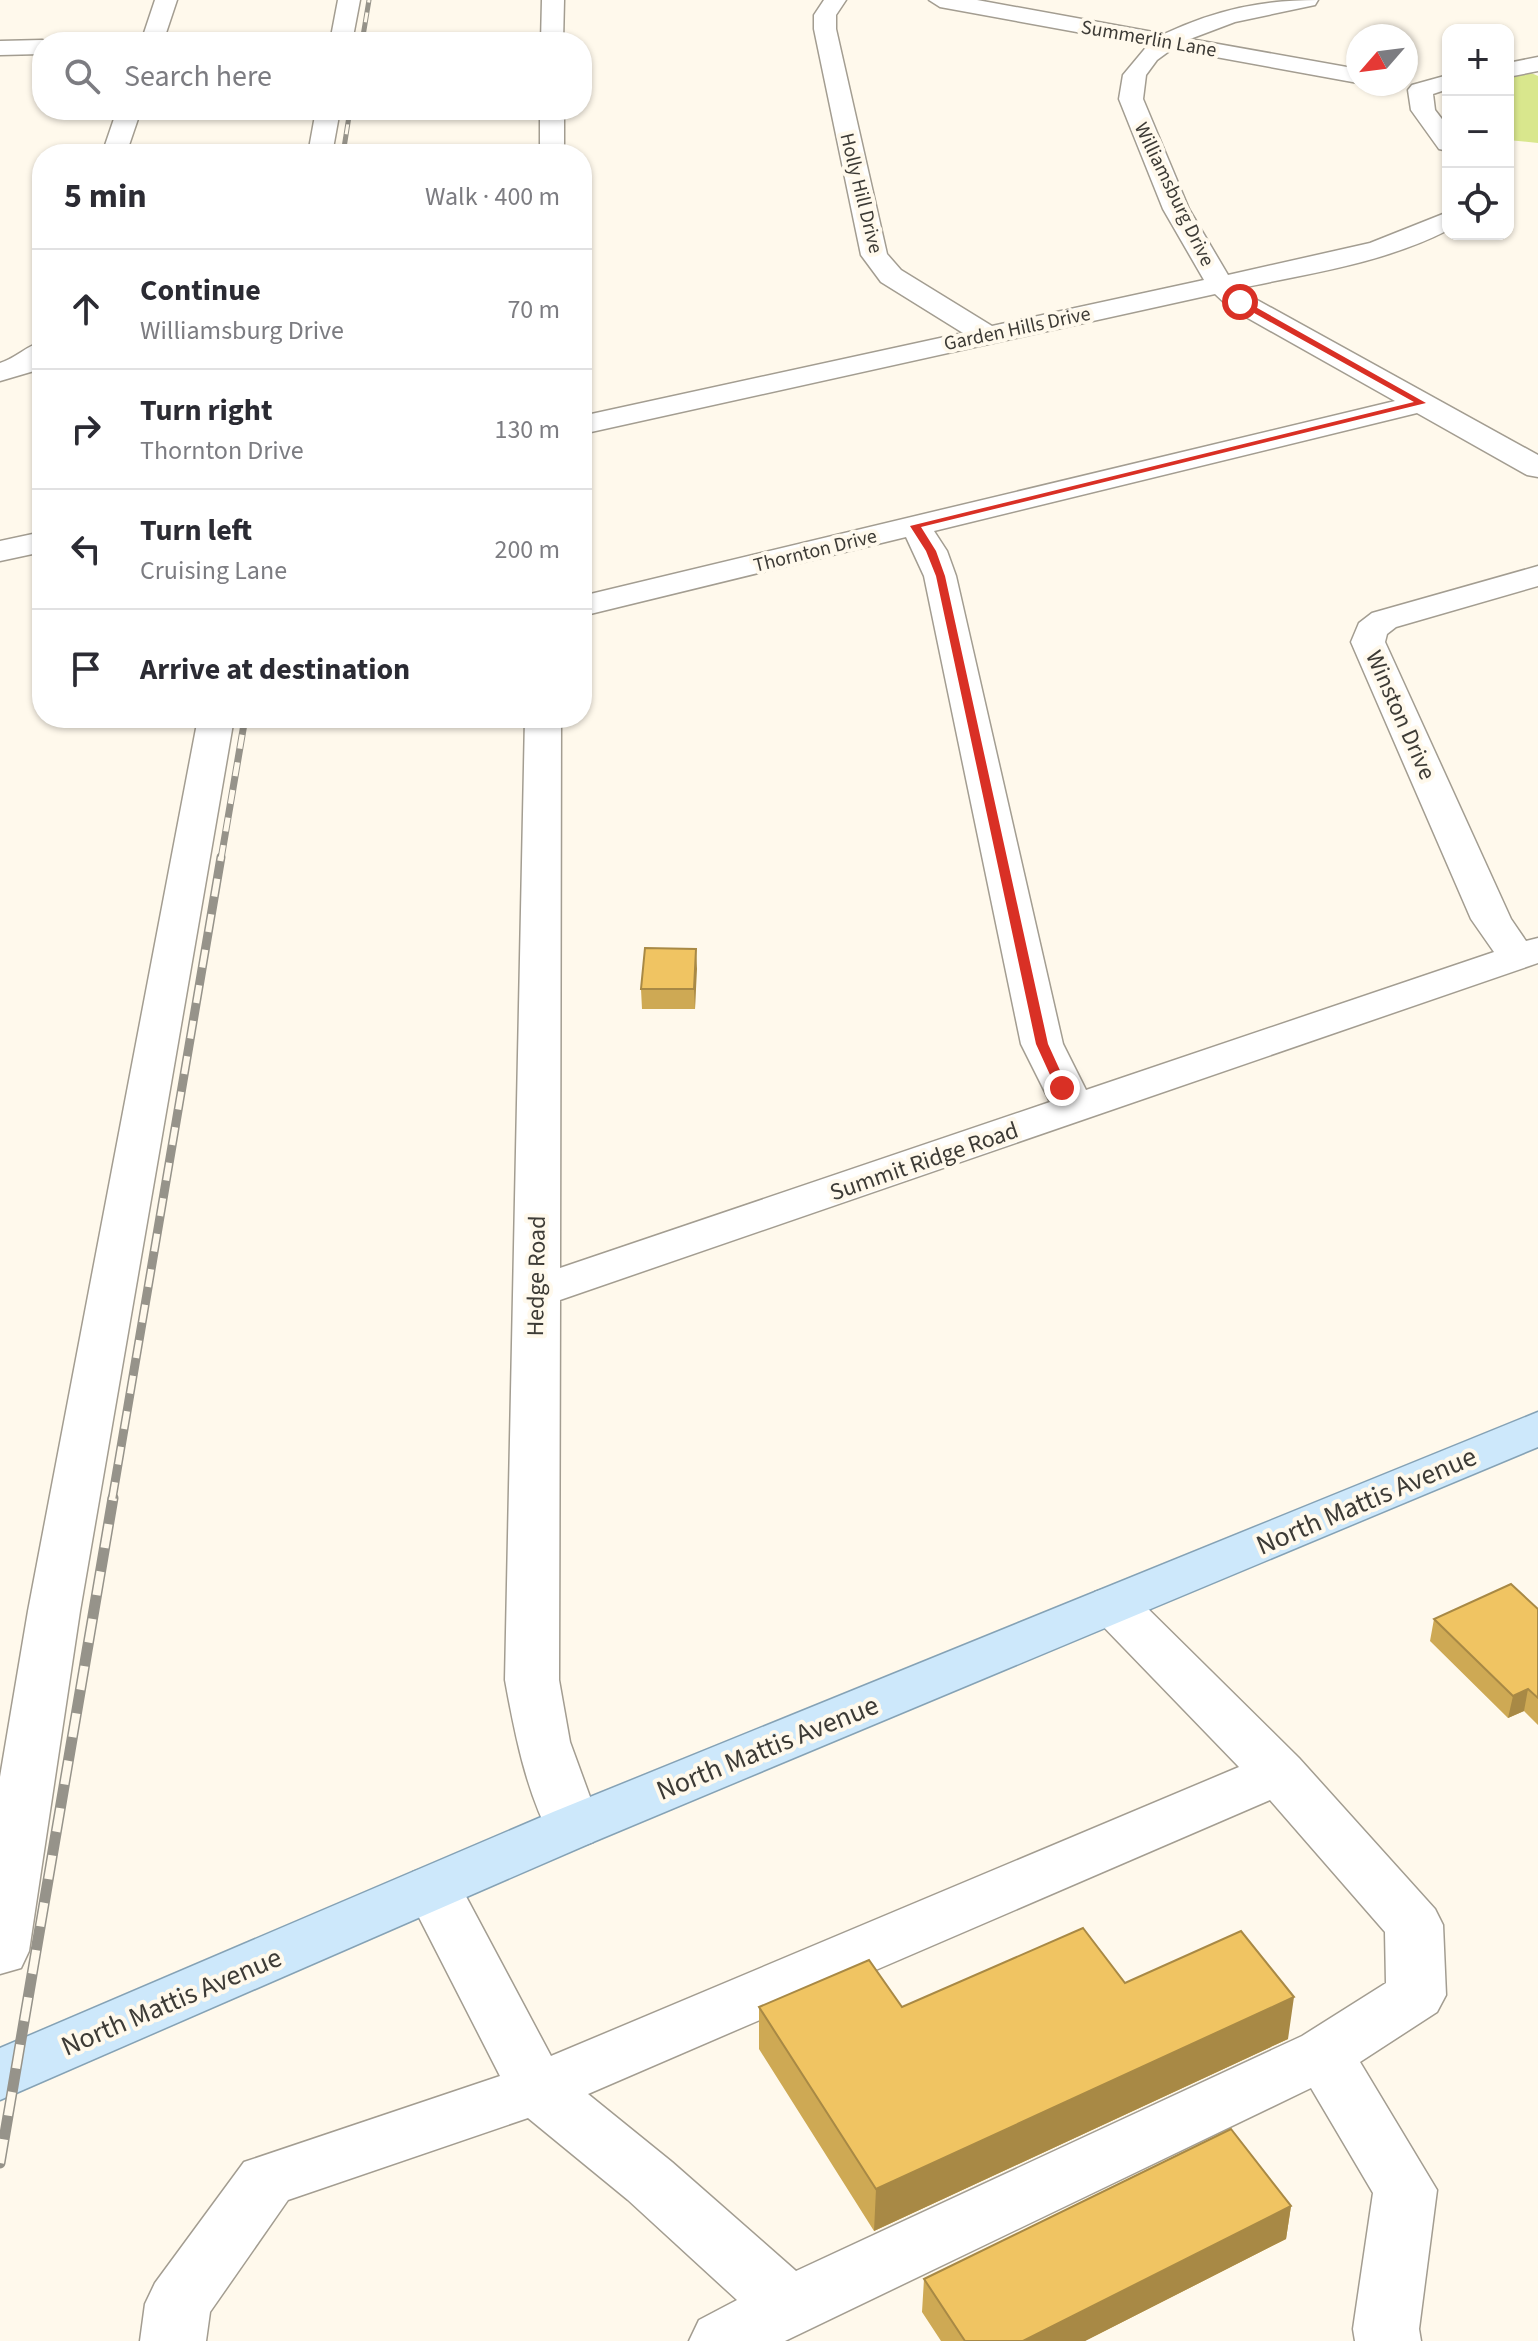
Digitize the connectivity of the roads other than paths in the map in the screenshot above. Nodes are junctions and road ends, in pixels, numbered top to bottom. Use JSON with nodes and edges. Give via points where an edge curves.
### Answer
{"nodes":[{"id":1,"x":166,"y":0,"type":"edge"},
{"id":2,"x":349,"y":0,"type":"edge"},
{"id":3,"x":553,"y":0,"type":"edge"},
{"id":4,"x":835,"y":0,"type":"edge"},
{"id":5,"x":940,"y":0,"type":"edge"},
{"id":6,"x":1307,"y":0,"type":"edge"},
{"id":7,"x":155,"y":32,"type":"edge"},
{"id":8,"x":343,"y":32,"type":"edge"},
{"id":9,"x":552,"y":32,"type":"edge"},
{"id":10,"x":1168,"y":41,"type":"junction"},
{"id":11,"x":32,"y":47,"type":"edge"},
{"id":12,"x":0,"y":48,"type":"edge"},
{"id":13,"x":1538,"y":64,"type":"edge"},
{"id":14,"x":1514,"y":69,"type":"edge"},
{"id":15,"x":1346,"y":74,"type":"edge"},
{"id":16,"x":1442,"y":83,"type":"edge"},
{"id":17,"x":1418,"y":86,"type":"edge"},
{"id":18,"x":1414,"y":96,"type":"edge"},
{"id":19,"x":126,"y":120,"type":"edge"},
{"id":20,"x":326,"y":120,"type":"edge"},
{"id":21,"x":552,"y":120,"type":"edge"},
{"id":22,"x":1442,"y":136,"type":"edge"},
{"id":23,"x":117,"y":144,"type":"edge"},
{"id":24,"x":322,"y":144,"type":"edge"},
{"id":25,"x":552,"y":144,"type":"edge"},
{"id":26,"x":1442,"y":223,"type":"edge"},
{"id":27,"x":1219,"y":284,"type":"junction"},
{"id":28,"x":986,"y":335,"type":"junction"},
{"id":29,"x":32,"y":359,"type":"edge"},
{"id":30,"x":0,"y":372,"type":"edge"},
{"id":31,"x":1422,"y":403,"type":"junction"},
{"id":32,"x":592,"y":423,"type":"edge"},
{"id":33,"x":1538,"y":468,"type":"edge"},
{"id":34,"x":915,"y":526,"type":"junction"},
{"id":35,"x":32,"y":544,"type":"edge"},
{"id":36,"x":0,"y":551,"type":"edge"},
{"id":37,"x":1538,"y":576,"type":"edge"},
{"id":38,"x":592,"y":604,"type":"edge"},
{"id":39,"x":214,"y":728,"type":"edge"},
{"id":40,"x":543,"y":728,"type":"edge"},
{"id":41,"x":1527,"y":954,"type":"edge"},
{"id":42,"x":1075,"y":1109,"type":"junction"},
{"id":43,"x":536,"y":1292,"type":"junction"},
{"id":44,"x":1538,"y":1428,"type":"edge"},
{"id":45,"x":1113,"y":1605,"type":"junction"},
{"id":46,"x":1279,"y":1773,"type":"junction"},
{"id":47,"x":573,"y":1827,"type":"junction"},
{"id":48,"x":433,"y":1888,"type":"junction"},
{"id":49,"x":0,"y":1951,"type":"edge"},
{"id":50,"x":1323,"y":2054,"type":"junction"},
{"id":51,"x":0,"y":2075,"type":"edge"},
{"id":52,"x":537,"y":2089,"type":"junction"},
{"id":53,"x":789,"y":2306,"type":"junction"},
{"id":54,"x":173,"y":2341,"type":"edge"},
{"id":55,"x":722,"y":2341,"type":"edge"},
{"id":56,"x":1388,"y":2341,"type":"edge"}],
"edges":[{"from":1,"to":7,"type":"street"},
{"from":2,"to":8,"type":"street"},
{"from":3,"to":9,"type":"street"},
{"from":4,"to":28,"type":"street","name":"Holly Hill Drive","via":[[825,15],[825,29],[874,255],[891,276]]},
{"from":5,"to":10,"type":"street","name":"Summerlin Lane"},
{"from":6,"to":10,"type":"street","name":"Williamsburg Drive","via":[[1237,14]]},
{"from":10,"to":15,"type":"street","name":"Summerlin Lane"},
{"from":10,"to":27,"type":"street","name":"Williamsburg Drive","via":[[1138,66],[1131,99],[1195,244]]},
{"from":11,"to":12,"type":"street"},
{"from":13,"to":14,"type":"street"},
{"from":16,"to":17,"type":"street"},
{"from":18,"to":22,"type":"street"},
{"from":19,"to":23,"type":"street"},
{"from":20,"to":24,"type":"street"},
{"from":21,"to":25,"type":"street"},
{"from":26,"to":27,"type":"street","name":"Garden Hills Drive","via":[[1377,250]]},
{"from":27,"to":28,"type":"street","name":"Garden Hills Drive"},
{"from":27,"to":31,"type":"street","name":"Williamsburg Drive","via":[[1240,302]]},
{"from":28,"to":32,"type":"street","name":"Garden Hills Drive"},
{"from":29,"to":30,"type":"street"},
{"from":31,"to":33,"type":"street","name":"Williamsburg Drive"},
{"from":31,"to":34,"type":"street","name":"Thornton Drive"},
{"from":34,"to":38,"type":"street","name":"Thornton Drive"},
{"from":34,"to":42,"type":"street","via":[[940,576],[1042,1044]]},
{"from":35,"to":36,"type":"street"},
{"from":37,"to":41,"type":"street","name":"Winston Drive","via":[[1384,620],[1371,630],[1368,642],[1491,919]]},
{"from":39,"to":49,"type":"street","via":[[54,1611]]},
{"from":40,"to":43,"type":"street","name":"Hedge Road"},
{"from":41,"to":42,"type":"street","name":"Summit Ridge Road"},
{"from":42,"to":43,"type":"street","name":"Summit Ridge Road"},
{"from":43,"to":47,"type":"street","name":"Hedge Road","via":[[532,1680],[543,1742]]},
{"from":44,"to":45,"type":"main road","name":"North Mattis Avenue"},
{"from":45,"to":46,"type":"street"},
{"from":45,"to":47,"type":"main road","name":"North Mattis Avenue"},
{"from":46,"to":50,"type":"street","via":[[1414,1925],[1416,1995]]},
{"from":46,"to":52,"type":"street"},
{"from":47,"to":48,"type":"main road","name":"North Mattis Avenue"},
{"from":48,"to":51,"type":"main road","name":"North Mattis Avenue"},
{"from":48,"to":52,"type":"street"},
{"from":50,"to":53,"type":"street"},
{"from":50,"to":56,"type":"street","via":[[1405,2190]]},
{"from":52,"to":53,"type":"street","via":[[650,2181]]},
{"from":52,"to":54,"type":"street","via":[[266,2181],[178,2304]]},
{"from":53,"to":55,"type":"street"}]}
